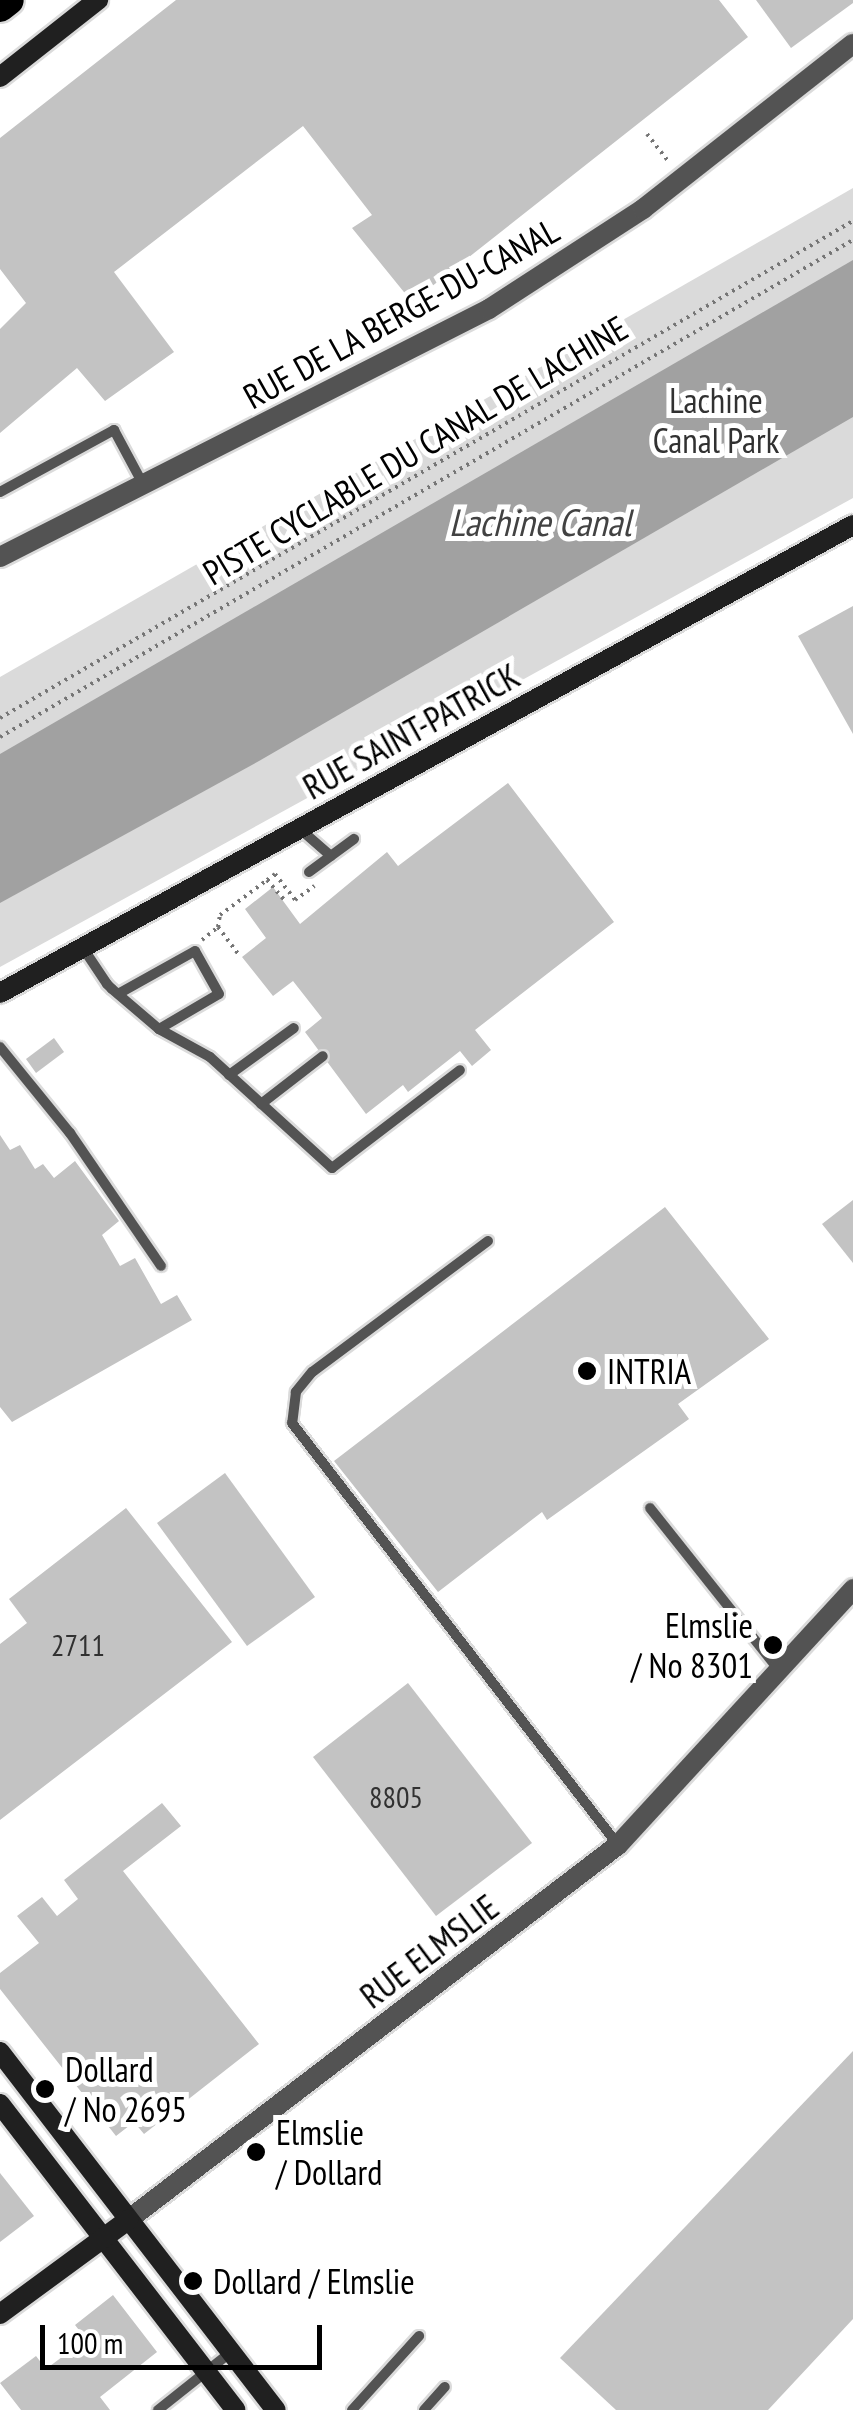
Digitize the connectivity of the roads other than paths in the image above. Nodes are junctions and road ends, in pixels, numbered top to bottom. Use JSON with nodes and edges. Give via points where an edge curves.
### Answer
{"nodes":[{"id":1,"x":9,"y":0,"type":"edge"},
{"id":2,"x":98,"y":0,"type":"edge"},
{"id":3,"x":0,"y":8,"type":"edge"},
{"id":4,"x":853,"y":44,"type":"edge"},
{"id":5,"x":0,"y":78,"type":"edge"},
{"id":6,"x":143,"y":485,"type":"junction"},
{"id":7,"x":0,"y":492,"type":"edge"},
{"id":8,"x":853,"y":525,"type":"edge"},
{"id":9,"x":0,"y":557,"type":"edge"},
{"id":10,"x":300,"y":830,"type":"junction"},
{"id":11,"x":354,"y":839,"type":"dead end"},
{"id":12,"x":330,"y":856,"type":"junction"},
{"id":13,"x":309,"y":872,"type":"dead end"},
{"id":14,"x":83,"y":948,"type":"junction"},
{"id":15,"x":0,"y":993,"type":"edge"},
{"id":16,"x":118,"y":994,"type":"junction"},
{"id":17,"x":294,"y":1028,"type":"dead end"},
{"id":18,"x":159,"y":1029,"type":"junction"},
{"id":19,"x":0,"y":1048,"type":"edge"},
{"id":20,"x":323,"y":1056,"type":"dead end"},
{"id":21,"x":460,"y":1070,"type":"dead end"},
{"id":22,"x":229,"y":1075,"type":"junction"},
{"id":23,"x":261,"y":1104,"type":"junction"},
{"id":24,"x":488,"y":1241,"type":"dead end"},
{"id":25,"x":161,"y":1266,"type":"dead end"},
{"id":26,"x":650,"y":1508,"type":"dead end"},
{"id":27,"x":853,"y":1589,"type":"edge"},
{"id":28,"x":780,"y":1671,"type":"junction"},
{"id":29,"x":618,"y":1846,"type":"junction"},
{"id":30,"x":0,"y":2052,"type":"edge"},
{"id":31,"x":0,"y":2104,"type":"edge"},
{"id":32,"x":128,"y":2220,"type":"junction"},
{"id":33,"x":103,"y":2237,"type":"junction"},
{"id":34,"x":0,"y":2314,"type":"edge"},
{"id":35,"x":419,"y":2336,"type":"dead end"},
{"id":36,"x":231,"y":2352,"type":"junction"},
{"id":37,"x":206,"y":2372,"type":"junction"},
{"id":38,"x":445,"y":2387,"type":"dead end"},
{"id":39,"x":158,"y":2410,"type":"edge"},
{"id":40,"x":236,"y":2410,"type":"edge"},
{"id":41,"x":276,"y":2410,"type":"edge"},
{"id":42,"x":352,"y":2410,"type":"edge"},
{"id":43,"x":424,"y":2410,"type":"edge"}],
"edges":[{"from":1,"to":3,"type":"highway"},
{"from":2,"to":5,"type":"main road"},
{"from":4,"to":6,"type":"street","name":"RUE DE LA BERGE-DU-CANAL","via":[[643,209],[514,294],[336,392]]},
{"from":6,"to":7,"type":"lane","via":[[114,430]]},
{"from":6,"to":9,"type":"street","name":"RUE DE LA BERGE-DU-CANAL"},
{"from":8,"to":10,"type":"main road","name":"RUE SAINT-PATRICK"},
{"from":10,"to":12,"type":"lane"},
{"from":10,"to":14,"type":"main road","name":"RUE SAINT-PATRICK"},
{"from":11,"to":12,"type":"lane"},
{"from":12,"to":13,"type":"lane"},
{"from":14,"to":15,"type":"main road","name":"RUE SAINT-PATRICK"},
{"from":14,"to":16,"type":"lane"},
{"from":16,"to":18,"type":"lane"},
{"from":16,"to":18,"type":"lane","via":[[195,951],[218,994]]},
{"from":17,"to":22,"type":"lane"},
{"from":18,"to":22,"type":"lane"},
{"from":19,"to":25,"type":"lane","via":[[70,1133]]},
{"from":20,"to":23,"type":"lane"},
{"from":21,"to":23,"type":"lane","via":[[332,1168]]},
{"from":22,"to":23,"type":"lane"},
{"from":24,"to":29,"type":"lane","via":[[302,1382],[292,1423],[296,1437]]},
{"from":26,"to":28,"type":"lane"},
{"from":27,"to":28,"type":"street","name":"RUE ELMSLIE"},
{"from":28,"to":29,"type":"street","name":"RUE ELMSLIE"},
{"from":29,"to":32,"type":"street","name":"RUE ELMSLIE"},
{"from":30,"to":32,"type":"main road"},
{"from":31,"to":33,"type":"main road"},
{"from":32,"to":33,"type":"main road","name":"RUE ELMSLIE"},
{"from":32,"to":36,"type":"main road"},
{"from":33,"to":34,"type":"main road","name":"RUE ELMSLIE"},
{"from":33,"to":37,"type":"main road"},
{"from":35,"to":42,"type":"lane"},
{"from":36,"to":37,"type":"lane"},
{"from":36,"to":41,"type":"main road"},
{"from":37,"to":39,"type":"lane"},
{"from":37,"to":40,"type":"main road"},
{"from":38,"to":43,"type":"lane"}]}
